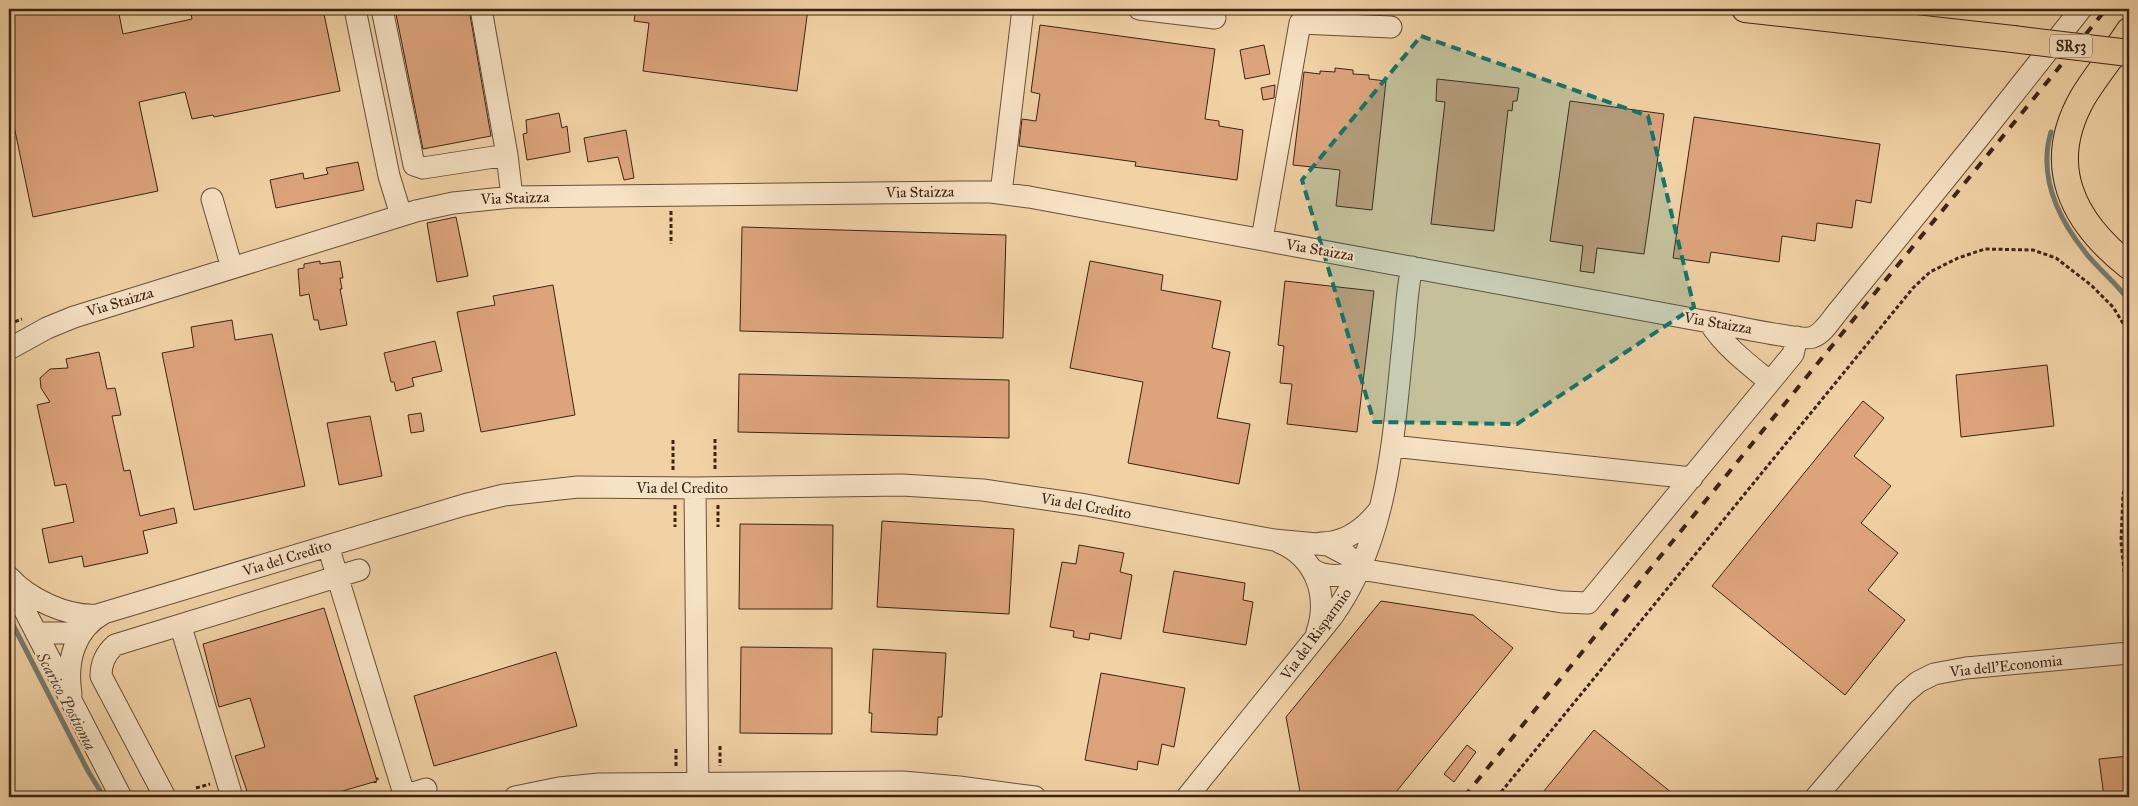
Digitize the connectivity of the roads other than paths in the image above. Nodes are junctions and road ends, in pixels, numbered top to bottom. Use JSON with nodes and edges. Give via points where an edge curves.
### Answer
{"nodes":[{"id":1,"x":354,"y":9,"type":"edge"},
{"id":2,"x":382,"y":9,"type":"edge"},
{"id":3,"x":481,"y":9,"type":"edge"},
{"id":4,"x":1023,"y":9,"type":"edge"},
{"id":5,"x":1139,"y":9,"type":"edge"},
{"id":6,"x":1745,"y":9,"type":"edge"},
{"id":7,"x":2078,"y":10,"type":"edge"},
{"id":8,"x":1216,"y":18,"type":"dead end"},
{"id":9,"x":1390,"y":27,"type":"dead end"},
{"id":10,"x":2128,"y":40,"type":"edge"},
{"id":11,"x":507,"y":155,"type":"junction"},
{"id":12,"x":1001,"y":193,"type":"junction"},
{"id":13,"x":512,"y":197,"type":"junction"},
{"id":14,"x":212,"y":199,"type":"dead end"},
{"id":15,"x":401,"y":215,"type":"junction"},
{"id":16,"x":1262,"y":239,"type":"junction"},
{"id":17,"x":1412,"y":266,"type":"junction"},
{"id":18,"x":2129,"y":266,"type":"edge"},
{"id":19,"x":232,"y":268,"type":"junction"},
{"id":20,"x":1710,"y":322,"type":"junction"},
{"id":21,"x":1797,"y":337,"type":"junction"},
{"id":22,"x":11,"y":350,"type":"edge"},
{"id":23,"x":1770,"y":382,"type":"junction"},
{"id":24,"x":1392,"y":446,"type":"junction"},
{"id":25,"x":1692,"y":478,"type":"junction"},
{"id":26,"x":695,"y":488,"type":"junction"},
{"id":27,"x":1382,"y":505,"type":"junction"},
{"id":28,"x":1274,"y":540,"type":"junction"},
{"id":29,"x":1322,"y":544,"type":"junction"},
{"id":30,"x":328,"y":546,"type":"junction"},
{"id":31,"x":1312,"y":569,"type":"junction"},
{"id":32,"x":359,"y":570,"type":"dead end"},
{"id":33,"x":1360,"y":570,"type":"junction"},
{"id":34,"x":338,"y":576,"type":"junction"},
{"id":35,"x":9,"y":578,"type":"edge"},
{"id":36,"x":68,"y":612,"type":"junction"},
{"id":37,"x":104,"y":613,"type":"junction"},
{"id":38,"x":181,"y":627,"type":"junction"},
{"id":39,"x":84,"y":629,"type":"junction"},
{"id":40,"x":36,"y":633,"type":"junction"},
{"id":41,"x":1316,"y":638,"type":"junction"},
{"id":42,"x":2129,"y":653,"type":"edge"},
{"id":43,"x":74,"y":705,"type":"junction"},
{"id":44,"x":426,"y":790,"type":"dead end"},
{"id":45,"x":698,"y":790,"type":"edge"},
{"id":46,"x":121,"y":797,"type":"edge"},
{"id":47,"x":165,"y":797,"type":"edge"},
{"id":48,"x":232,"y":797,"type":"edge"},
{"id":49,"x":403,"y":797,"type":"edge"},
{"id":50,"x":515,"y":797,"type":"edge"},
{"id":51,"x":1035,"y":797,"type":"edge"},
{"id":52,"x":1187,"y":797,"type":"edge"},
{"id":53,"x":1816,"y":797,"type":"edge"}],
"edges":[{"from":1,"to":15,"type":"street"},
{"from":2,"to":11,"type":"street","via":[[414,165],[426,168]]},
{"from":3,"to":11,"type":"street"},
{"from":4,"to":12,"type":"street"},
{"from":5,"to":8,"type":"street"},
{"from":6,"to":10,"type":"main road","number":"SR53","bridge":true,"via":[[2013,39]]},
{"from":7,"to":21,"type":"street","name":"Via Staizza","via":[[1823,330],[1812,338]]},
{"from":9,"to":16,"type":"street","via":[[1300,23]]},
{"from":10,"to":18,"type":"main road","via":[[2094,79],[2074,115],[2067,137],[2065,170],[2070,192],[2081,216],[2096,236]]},
{"from":11,"to":13,"type":"street"},
{"from":12,"to":13,"type":"street","name":"Via Staizza"},
{"from":12,"to":16,"type":"street","name":"Via Staizza"},
{"from":13,"to":15,"type":"street","name":"Via Staizza","via":[[453,203]]},
{"from":14,"to":19,"type":"street"},
{"from":15,"to":19,"type":"street","name":"Via Staizza"},
{"from":16,"to":17,"type":"street","name":"Via Staizza"},
{"from":17,"to":20,"type":"street","name":"Via Staizza"},
{"from":17,"to":24,"type":"street","name":"Via del Risparmio"},
{"from":19,"to":22,"type":"street","name":"Via Staizza","via":[[65,320]]},
{"from":20,"to":21,"type":"street","name":"Via Staizza"},
{"from":20,"to":23,"type":"street","via":[[1732,352]]},
{"from":21,"to":23,"type":"street","via":[[1793,354]]},
{"from":23,"to":25,"type":"street"},
{"from":24,"to":25,"type":"street"},
{"from":24,"to":27,"type":"street","name":"Via del Risparmio"},
{"from":25,"to":33,"type":"street","via":[[1588,603],[1562,602]]},
{"from":26,"to":28,"type":"street","name":"Via del Credito","via":[[952,487],[1040,498]]},
{"from":26,"to":30,"type":"street","name":"Via del Credito","via":[[578,487],[504,495]]},
{"from":26,"to":45,"type":"street"},
{"from":27,"to":29,"type":"street","name":"Via del Credito","via":[[1354,534]]},
{"from":27,"to":33,"type":"street","name":"Via del Risparmio"},
{"from":28,"to":29,"type":"street","name":"Via del Credito"},
{"from":28,"to":31,"type":"street","name":"Via del Credito","via":[[1292,548]]},
{"from":29,"to":33,"type":"street","name":"Via del Credito","via":[[1345,553]]},
{"from":30,"to":34,"type":"street"},
{"from":30,"to":37,"type":"street","name":"Via del Credito"},
{"from":31,"to":33,"type":"street","via":[[1324,574]]},
{"from":31,"to":41,"type":"street","name":"Via del Credito","via":[[1322,598]]},
{"from":32,"to":34,"type":"street"},
{"from":33,"to":41,"type":"street","name":"Via del Risparmio"},
{"from":34,"to":38,"type":"street"},
{"from":34,"to":49,"type":"street"},
{"from":35,"to":36,"type":"street","name":"Via del Credito","via":[[43,601]]},
{"from":35,"to":40,"type":"street"},
{"from":36,"to":37,"type":"street","name":"Via del Credito"},
{"from":36,"to":40,"type":"street"},
{"from":37,"to":39,"type":"street","name":"Via del Credito"},
{"from":38,"to":47,"type":"street","via":[[116,646],[102,664],[101,676]]},
{"from":38,"to":48,"type":"street"},
{"from":39,"to":40,"type":"street","name":"Via del Credito","via":[[72,633]]},
{"from":39,"to":43,"type":"street","name":"Via del Credito","via":[[77,638],[71,662],[70,684]]},
{"from":40,"to":43,"type":"street"},
{"from":41,"to":52,"type":"street","name":"Via del Risparmio"},
{"from":42,"to":53,"type":"street","name":"Via dell'Economia","via":[[1966,668],[1931,676],[1900,697]]},
{"from":43,"to":46,"type":"street"},
{"from":44,"to":49,"type":"street"},
{"from":45,"to":50,"type":"street","via":[[581,786]]},
{"from":45,"to":51,"type":"street","via":[[903,782]]}]}
